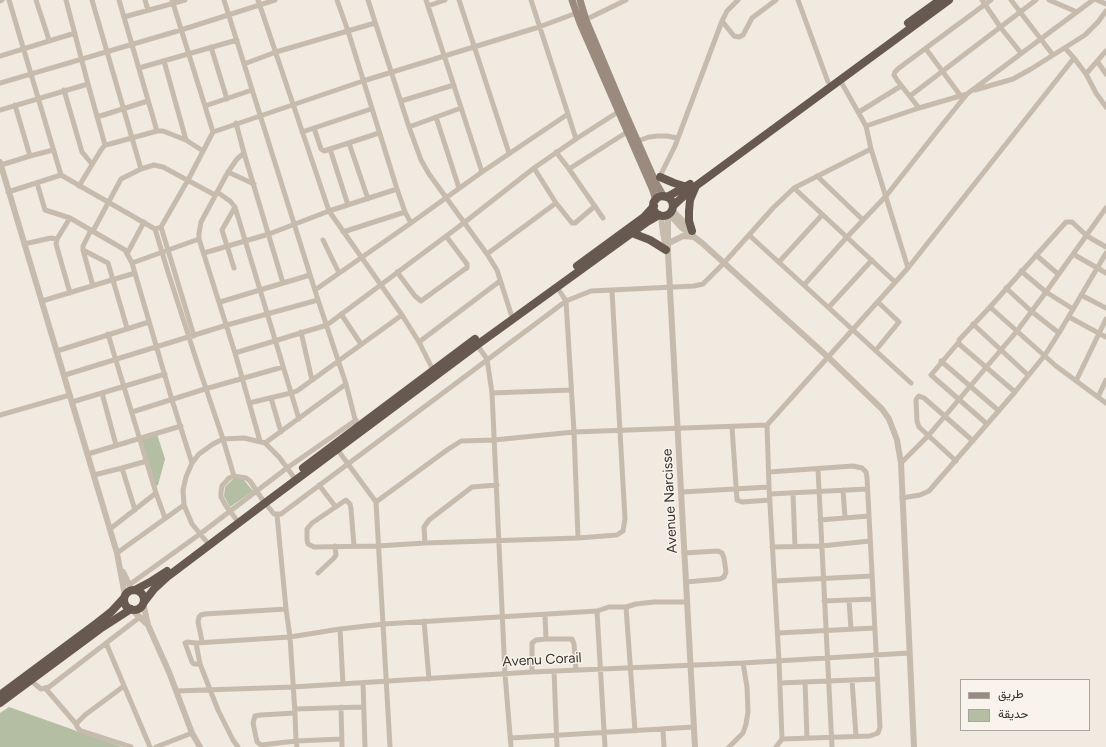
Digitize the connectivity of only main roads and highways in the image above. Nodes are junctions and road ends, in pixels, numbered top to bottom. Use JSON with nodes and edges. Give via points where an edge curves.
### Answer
{"nodes":[{"id":1,"x":572,"y":0,"type":"edge"},
{"id":2,"x":580,"y":0,"type":"edge"},
{"id":3,"x":940,"y":0,"type":"edge"},
{"id":4,"x":950,"y":0,"type":"edge"},
{"id":5,"x":580,"y":12,"type":"junction"},
{"id":6,"x":621,"y":110,"type":"junction"},
{"id":7,"x":635,"y":142,"type":"junction"},
{"id":8,"x":657,"y":179,"type":"junction"},
{"id":9,"x":696,"y":186,"type":"junction"},
{"id":10,"x":686,"y":187,"type":"junction"},
{"id":11,"x":665,"y":197,"type":"junction"},
{"id":12,"x":655,"y":203,"type":"junction"},
{"id":13,"x":667,"y":213,"type":"junction"},
{"id":14,"x":632,"y":233,"type":"junction"},
{"id":15,"x":694,"y":234,"type":"road end"},
{"id":16,"x":668,"y":248,"type":"road end"},
{"id":17,"x":264,"y":501,"type":"junction"},
{"id":18,"x":132,"y":588,"type":"junction"},
{"id":19,"x":124,"y":597,"type":"junction"},
{"id":20,"x":143,"y":603,"type":"junction"},
{"id":21,"x":132,"y":610,"type":"junction"},
{"id":22,"x":69,"y":648,"type":"junction"},
{"id":23,"x":0,"y":695,"type":"edge"},
{"id":24,"x":0,"y":703,"type":"edge"}],
"edges":[{"from":1,"to":5,"type":"main road"},
{"from":2,"to":5,"type":"main road"},
{"from":3,"to":10,"type":"highway"},
{"from":4,"to":9,"type":"highway"},
{"from":5,"to":6,"type":"main road"},
{"from":6,"to":7,"type":"main road"},
{"from":6,"to":7,"type":"main road","via":[[627,132]]},
{"from":7,"to":8,"type":"main road"},
{"from":7,"to":12,"type":"main road"},
{"from":8,"to":10,"type":"highway"},
{"from":8,"to":11,"type":"main road"},
{"from":9,"to":13,"type":"highway","via":[[684,194]]},
{"from":9,"to":15,"type":"highway","via":[[690,200],[689,211],[689,221]]},
{"from":10,"to":11,"type":"highway"},
{"from":11,"to":12,"type":"highway","via":[[659,197]]},
{"from":11,"to":13,"type":"highway","via":[[670,199]]},
{"from":12,"to":13,"type":"highway","via":[[655,211]]},
{"from":12,"to":17,"type":"highway","via":[[640,220],[356,423]]},
{"from":13,"to":14,"type":"highway","via":[[646,222]]},
{"from":14,"to":16,"type":"highway"},
{"from":14,"to":17,"type":"highway"},
{"from":17,"to":18,"type":"highway","via":[[157,578]]},
{"from":17,"to":20,"type":"highway","via":[[167,577]]},
{"from":18,"to":19,"type":"highway"},
{"from":18,"to":20,"type":"highway","via":[[141,593]]},
{"from":19,"to":21,"type":"highway","via":[[126,606]]},
{"from":19,"to":22,"type":"highway"},
{"from":20,"to":21,"type":"highway","via":[[139,608]]},
{"from":21,"to":22,"type":"highway"},
{"from":22,"to":23,"type":"highway"},
{"from":22,"to":24,"type":"highway"}]}
